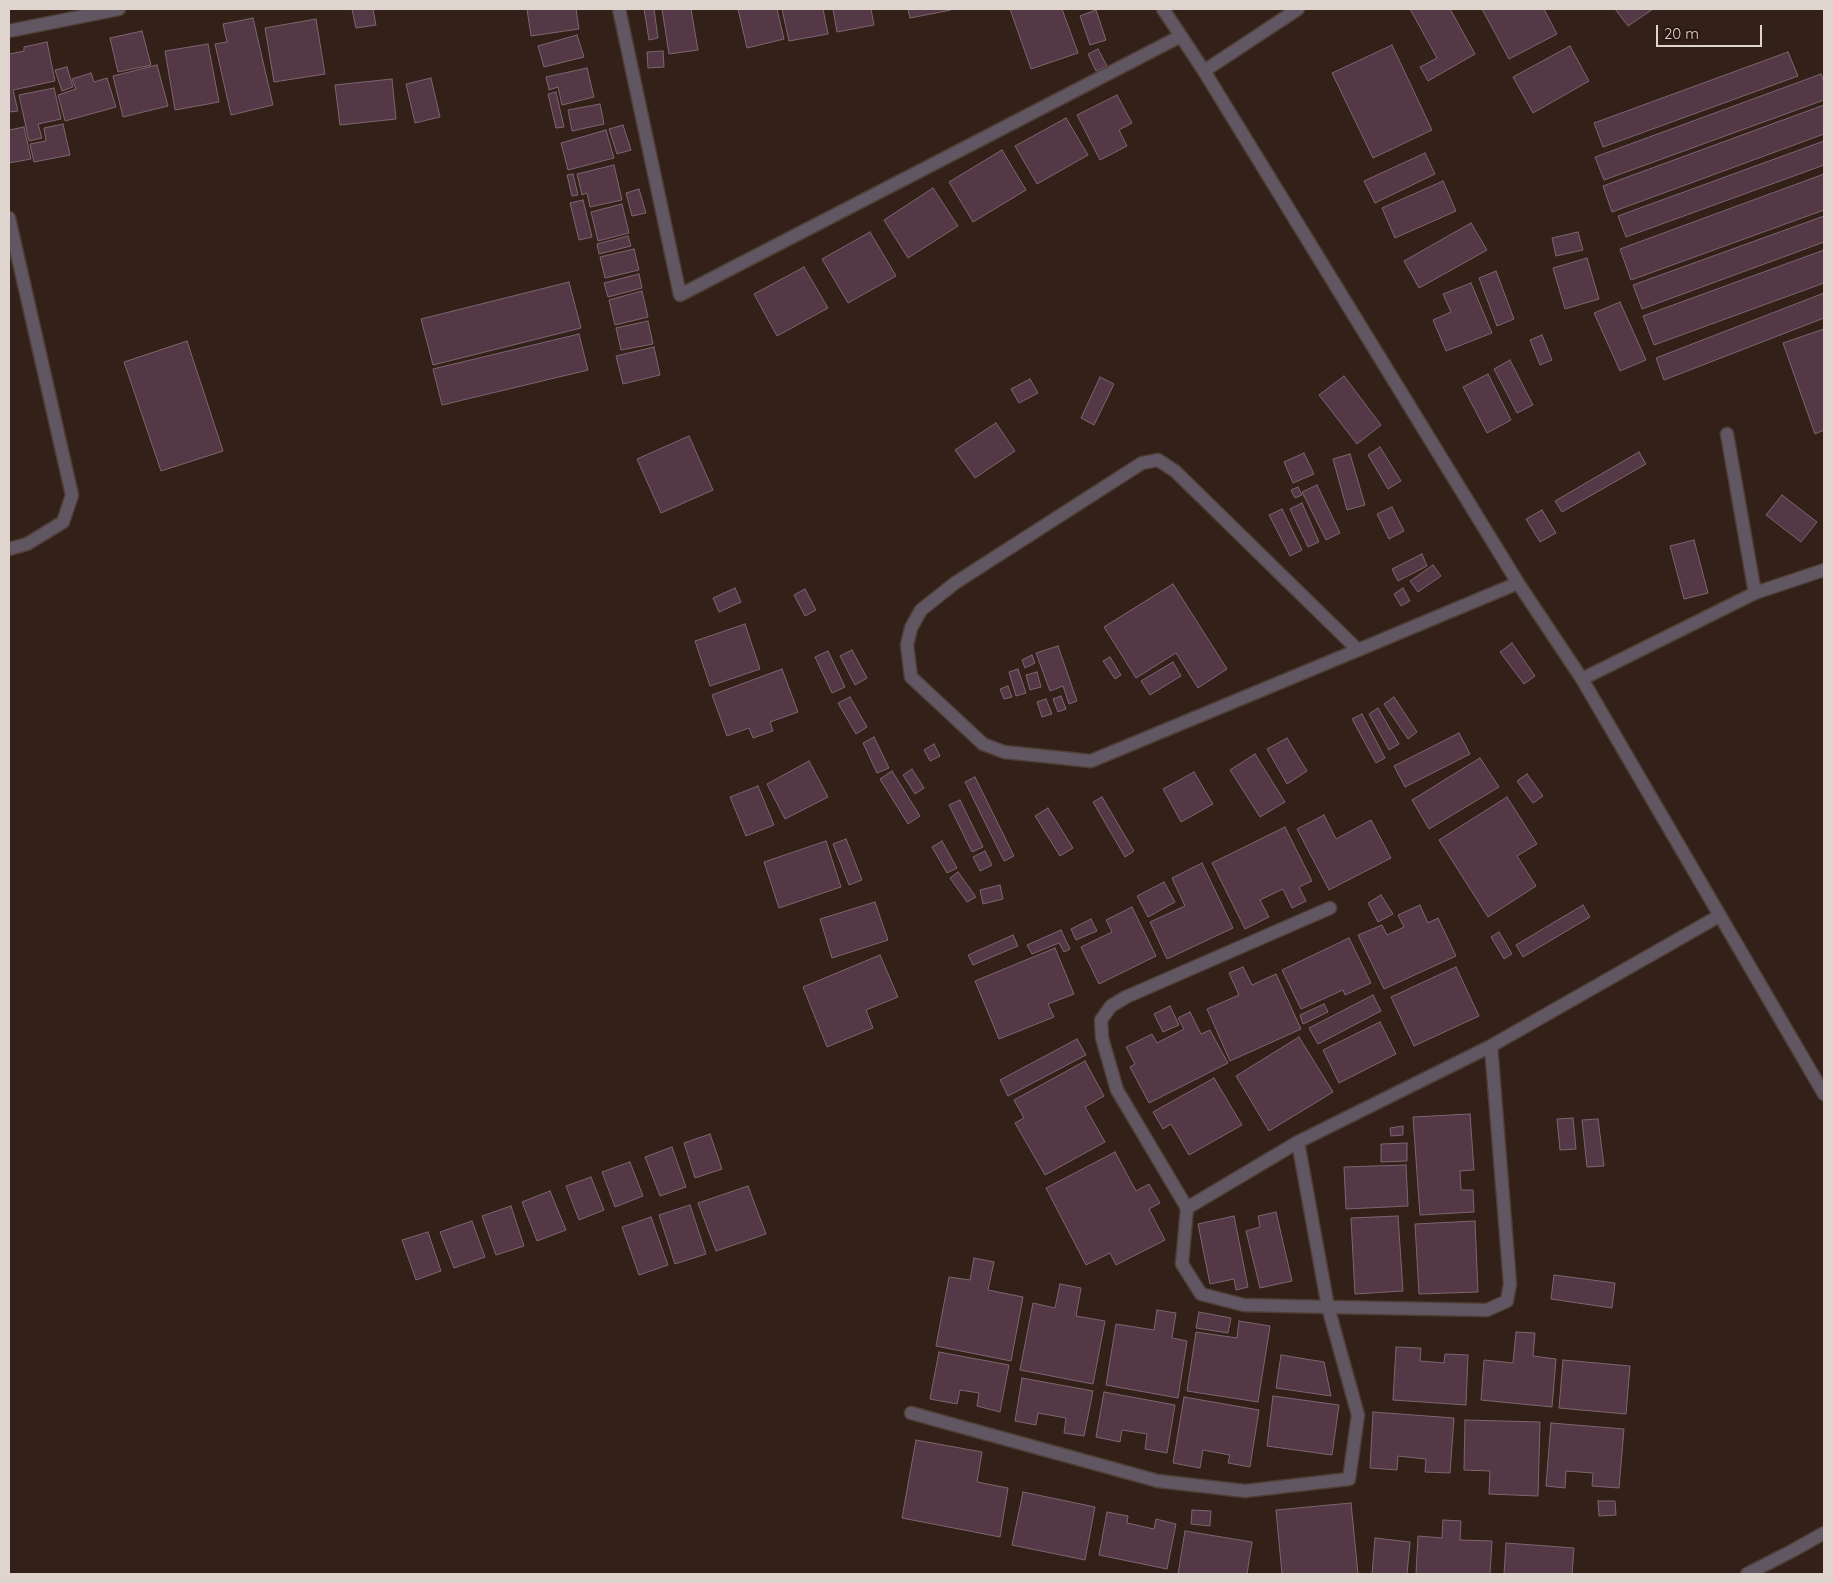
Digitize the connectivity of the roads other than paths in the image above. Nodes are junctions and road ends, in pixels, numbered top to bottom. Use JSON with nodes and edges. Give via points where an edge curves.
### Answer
{"nodes":[{"id":1,"x":119,"y":9,"type":"edge"},
{"id":2,"x":619,"y":9,"type":"edge"},
{"id":3,"x":1164,"y":9,"type":"edge"},
{"id":4,"x":1298,"y":9,"type":"edge"},
{"id":5,"x":9,"y":31,"type":"edge"},
{"id":6,"x":1181,"y":36,"type":"junction"},
{"id":7,"x":1204,"y":71,"type":"junction"},
{"id":8,"x":9,"y":218,"type":"edge"},
{"id":9,"x":1727,"y":434,"type":"dead end"},
{"id":10,"x":9,"y":549,"type":"edge"},
{"id":11,"x":1824,"y":570,"type":"edge"},
{"id":12,"x":1518,"y":583,"type":"junction"},
{"id":13,"x":1755,"y":593,"type":"junction"},
{"id":14,"x":1358,"y":650,"type":"junction"},
{"id":15,"x":1582,"y":679,"type":"junction"},
{"id":16,"x":1330,"y":908,"type":"dead end"},
{"id":17,"x":1719,"y":916,"type":"junction"},
{"id":18,"x":1491,"y":1046,"type":"junction"},
{"id":19,"x":1824,"y":1094,"type":"edge"},
{"id":20,"x":1298,"y":1142,"type":"junction"},
{"id":21,"x":1187,"y":1208,"type":"junction"},
{"id":22,"x":1328,"y":1308,"type":"junction"},
{"id":23,"x":911,"y":1413,"type":"dead end"},
{"id":24,"x":1824,"y":1533,"type":"edge"},
{"id":25,"x":1747,"y":1574,"type":"edge"}],
"edges":[{"from":1,"to":5,"type":"street"},
{"from":2,"to":6,"type":"street","via":[[680,295]]},
{"from":3,"to":6,"type":"street"},
{"from":4,"to":7,"type":"street"},
{"from":6,"to":7,"type":"street"},
{"from":7,"to":12,"type":"street"},
{"from":8,"to":10,"type":"street","via":[[72,495],[63,522],[27,544]]},
{"from":9,"to":13,"type":"street"},
{"from":11,"to":13,"type":"street"},
{"from":12,"to":14,"type":"street"},
{"from":12,"to":15,"type":"street"},
{"from":13,"to":15,"type":"street"},
{"from":14,"to":14,"type":"street","via":[[1092,761],[1004,752],[983,744],[911,677],[907,645],[911,628],[921,610],[955,583],[1142,463],[1158,460],[1175,471]]},
{"from":15,"to":17,"type":"street"},
{"from":16,"to":21,"type":"street","via":[[1126,997],[1110,1006],[1101,1020],[1102,1038],[1117,1090]]},
{"from":17,"to":18,"type":"street"},
{"from":17,"to":19,"type":"street"},
{"from":18,"to":20,"type":"street"},
{"from":18,"to":22,"type":"street","via":[[1510,1284],[1507,1301],[1488,1310]]},
{"from":20,"to":21,"type":"street"},
{"from":20,"to":22,"type":"street"},
{"from":21,"to":22,"type":"street","via":[[1182,1264],[1201,1294],[1244,1305]]},
{"from":22,"to":23,"type":"street","via":[[1358,1414],[1349,1479],[1245,1491],[1158,1481]]},
{"from":24,"to":25,"type":"street"}]}
